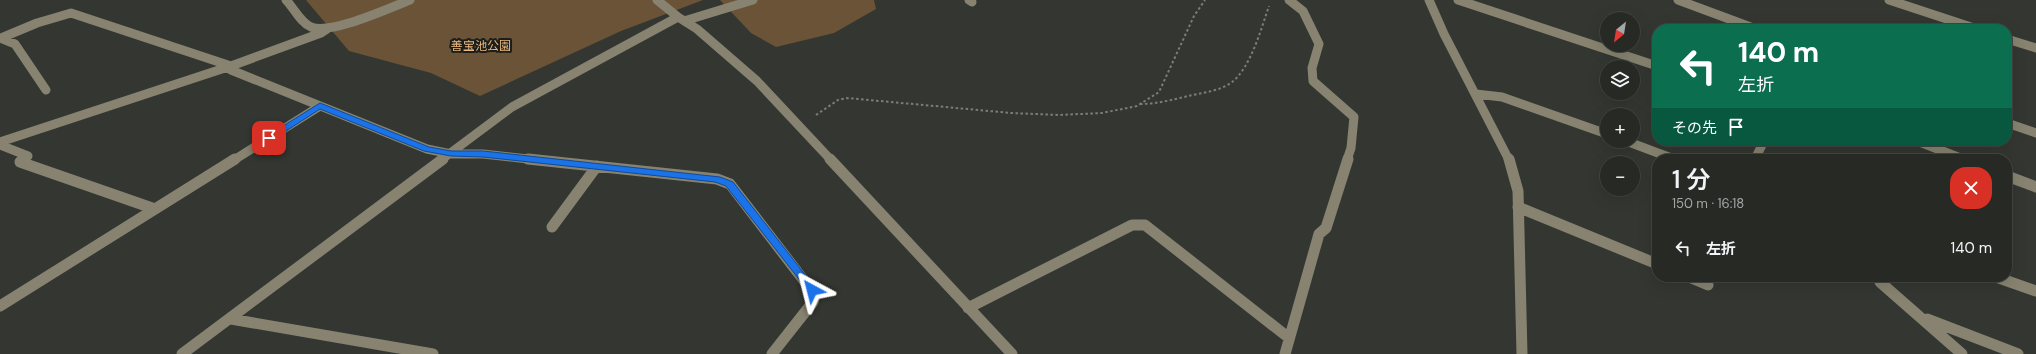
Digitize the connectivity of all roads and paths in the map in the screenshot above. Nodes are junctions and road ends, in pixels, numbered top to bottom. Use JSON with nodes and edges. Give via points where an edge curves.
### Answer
{"nodes":[{"id":1,"x":286,"y":0,"type":"edge"},
{"id":2,"x":410,"y":0,"type":"edge"},
{"id":3,"x":657,"y":0,"type":"edge"},
{"id":4,"x":753,"y":0,"type":"edge"},
{"id":5,"x":1205,"y":0,"type":"edge"},
{"id":6,"x":1271,"y":0,"type":"edge"},
{"id":7,"x":1289,"y":0,"type":"edge"},
{"id":8,"x":1429,"y":0,"type":"edge"},
{"id":9,"x":1458,"y":0,"type":"edge"},
{"id":10,"x":1678,"y":0,"type":"edge"},
{"id":11,"x":1893,"y":1,"type":"edge"},
{"id":12,"x":681,"y":19,"type":"junction"},
{"id":13,"x":1743,"y":24,"type":"edge"},
{"id":14,"x":1962,"y":24,"type":"edge"},
{"id":15,"x":327,"y":29,"type":"junction"},
{"id":16,"x":0,"y":38,"type":"edge"},
{"id":17,"x":2012,"y":40,"type":"edge"},
{"id":18,"x":2035,"y":47,"type":"edge"},
{"id":19,"x":1652,"y":64,"type":"edge"},
{"id":20,"x":231,"y":68,"type":"junction"},
{"id":21,"x":46,"y":90,"type":"dead end"},
{"id":22,"x":1476,"y":94,"type":"junction"},
{"id":23,"x":1138,"y":104,"type":"junction"},
{"id":24,"x":320,"y":106,"type":"junction"},
{"id":25,"x":2012,"y":125,"type":"edge"},
{"id":26,"x":799,"y":127,"type":"junction"},
{"id":27,"x":1600,"y":132,"type":"edge"},
{"id":28,"x":2036,"y":133,"type":"edge"},
{"id":29,"x":0,"y":144,"type":"edge"},
{"id":30,"x":1640,"y":146,"type":"edge"},
{"id":31,"x":1930,"y":146,"type":"edge"},
{"id":32,"x":451,"y":154,"type":"junction"},
{"id":33,"x":1661,"y":154,"type":"edge"},
{"id":34,"x":1950,"y":154,"type":"edge"},
{"id":35,"x":597,"y":166,"type":"junction"},
{"id":36,"x":2012,"y":178,"type":"edge"},
{"id":37,"x":2036,"y":187,"type":"edge"},
{"id":38,"x":1518,"y":207,"type":"junction"},
{"id":39,"x":155,"y":209,"type":"junction"},
{"id":40,"x":552,"y":228,"type":"dead end"},
{"id":41,"x":1652,"y":262,"type":"edge"},
{"id":42,"x":1701,"y":282,"type":"edge"},
{"id":43,"x":1880,"y":282,"type":"edge"},
{"id":44,"x":2010,"y":282,"type":"edge"},
{"id":45,"x":1708,"y":285,"type":"dead end"},
{"id":46,"x":2036,"y":291,"type":"edge"},
{"id":47,"x":0,"y":306,"type":"edge"},
{"id":48,"x":968,"y":308,"type":"junction"},
{"id":49,"x":1920,"y":317,"type":"junction"},
{"id":50,"x":231,"y":319,"type":"junction"},
{"id":51,"x":1289,"y":338,"type":"junction"},
{"id":52,"x":182,"y":354,"type":"edge"},
{"id":53,"x":433,"y":354,"type":"edge"},
{"id":54,"x":772,"y":354,"type":"edge"},
{"id":55,"x":1012,"y":354,"type":"edge"},
{"id":56,"x":1286,"y":354,"type":"edge"},
{"id":57,"x":1522,"y":354,"type":"edge"},
{"id":58,"x":1962,"y":354,"type":"edge"},
{"id":59,"x":2018,"y":354,"type":"edge"}],
"edges":[{"from":1,"to":15,"type":"street","via":[[311,27]]},
{"from":2,"to":15,"type":"street"},
{"from":3,"to":12,"type":"street"},
{"from":4,"to":12,"type":"street"},
{"from":5,"to":23,"type":"path","via":[[1194,16],[1158,92]]},
{"from":6,"to":23,"type":"path","via":[[1242,71],[1231,84],[1151,104]]},
{"from":7,"to":51,"type":"street","via":[[1303,11],[1318,44],[1312,68],[1313,80],[1354,117],[1351,148],[1326,228],[1320,234]]},
{"from":8,"to":22,"type":"street"},
{"from":9,"to":19,"type":"street"},
{"from":10,"to":13,"type":"street"},
{"from":11,"to":14,"type":"street"},
{"from":12,"to":26,"type":"street","via":[[757,81]]},
{"from":12,"to":32,"type":"street","via":[[525,99]]},
{"from":15,"to":20,"type":"street"},
{"from":16,"to":20,"type":"street","via":[[71,13]]},
{"from":16,"to":21,"type":"street","via":[[15,44]]},
{"from":17,"to":18,"type":"street"},
{"from":20,"to":24,"type":"street"},
{"from":20,"to":29,"type":"street"},
{"from":22,"to":27,"type":"street","via":[[1502,97]]},
{"from":22,"to":38,"type":"street","via":[[1512,166],[1518,191]]},
{"from":23,"to":26,"type":"path","via":[[1112,112],[1065,116],[847,98],[838,100]]},
{"from":24,"to":32,"type":"street","via":[[427,149]]},
{"from":24,"to":39,"type":"street"},
{"from":25,"to":28,"type":"street"},
{"from":26,"to":48,"type":"street"},
{"from":29,"to":39,"type":"street","via":[[28,156],[20,162]]},
{"from":30,"to":33,"type":"street"},
{"from":31,"to":34,"type":"street"},
{"from":32,"to":35,"type":"street","via":[[483,154]]},
{"from":32,"to":50,"type":"street"},
{"from":35,"to":40,"type":"street"},
{"from":35,"to":54,"type":"street","via":[[717,179],[730,184],[815,295],[813,302]]},
{"from":36,"to":37,"type":"street"},
{"from":38,"to":41,"type":"street"},
{"from":38,"to":57,"type":"street"},
{"from":39,"to":47,"type":"street"},
{"from":42,"to":45,"type":"street"},
{"from":43,"to":49,"type":"street"},
{"from":44,"to":46,"type":"street"},
{"from":48,"to":51,"type":"street","via":[[1132,224],[1145,225]]},
{"from":48,"to":55,"type":"street"},
{"from":49,"to":58,"type":"street"},
{"from":49,"to":59,"type":"street"},
{"from":50,"to":52,"type":"street"},
{"from":50,"to":53,"type":"street"},
{"from":51,"to":56,"type":"street"}]}
